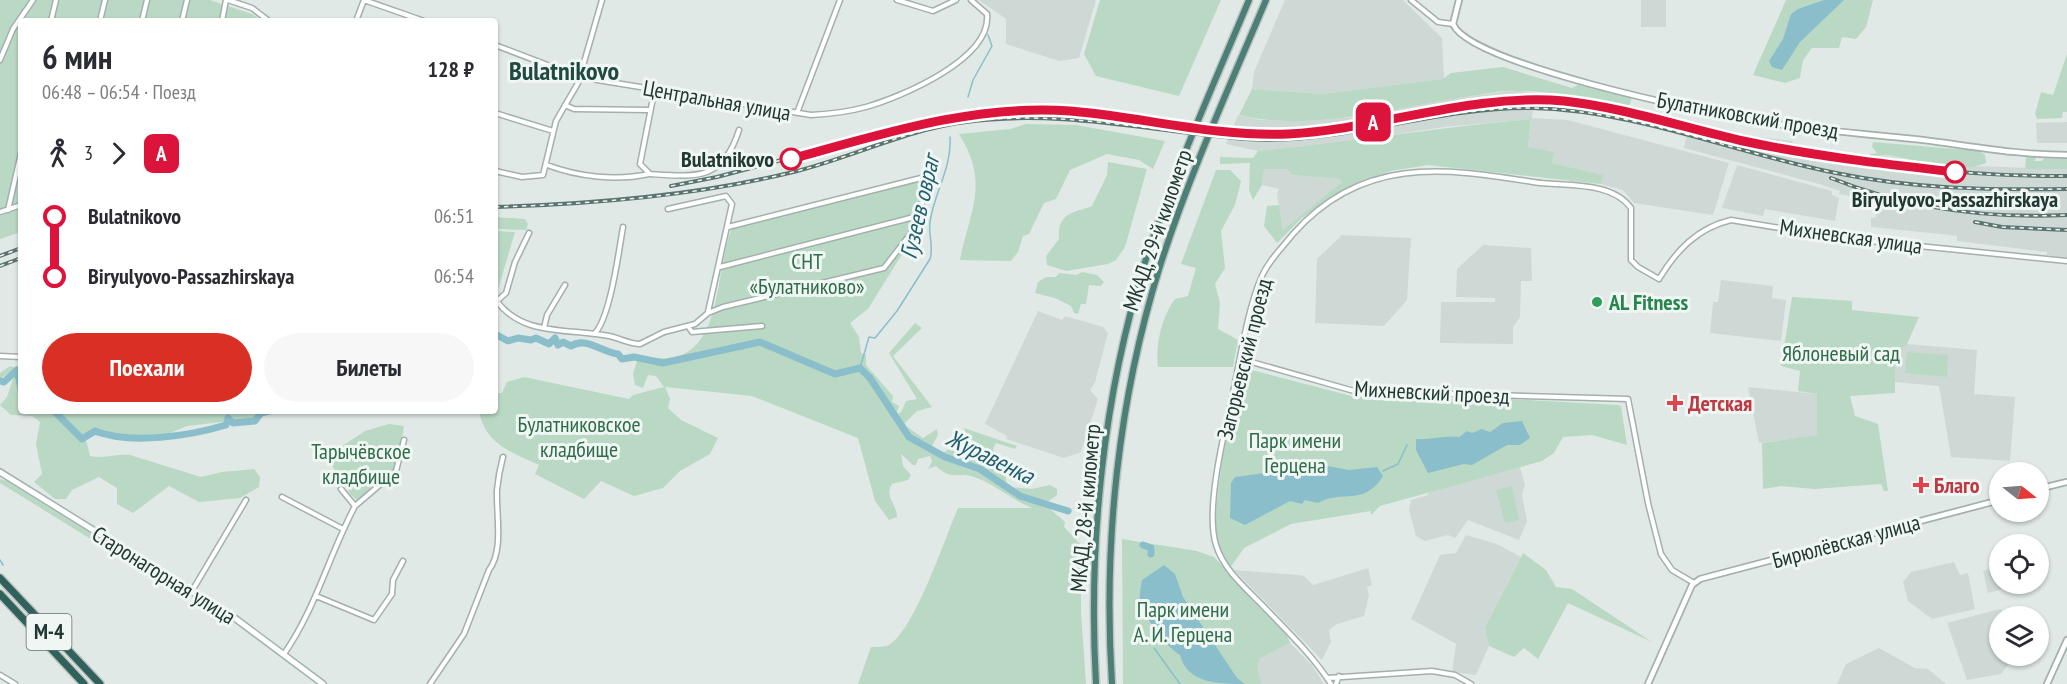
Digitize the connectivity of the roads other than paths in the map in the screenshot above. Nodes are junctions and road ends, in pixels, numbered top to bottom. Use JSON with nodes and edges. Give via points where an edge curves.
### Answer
{"nodes":[{"id":1,"x":33,"y":0,"type":"edge"},
{"id":2,"x":56,"y":0,"type":"edge"},
{"id":3,"x":105,"y":0,"type":"edge"},
{"id":4,"x":147,"y":0,"type":"edge"},
{"id":5,"x":187,"y":0,"type":"edge"},
{"id":6,"x":227,"y":0,"type":"edge"},
{"id":7,"x":364,"y":0,"type":"edge"},
{"id":8,"x":602,"y":0,"type":"edge"},
{"id":9,"x":840,"y":0,"type":"edge"},
{"id":10,"x":897,"y":0,"type":"edge"},
{"id":11,"x":956,"y":0,"type":"edge"},
{"id":12,"x":971,"y":0,"type":"edge"},
{"id":13,"x":1250,"y":0,"type":"edge"},
{"id":14,"x":1266,"y":0,"type":"edge"},
{"id":15,"x":1411,"y":0,"type":"edge"},
{"id":16,"x":1458,"y":0,"type":"edge"},
{"id":17,"x":21,"y":18,"type":"edge"},
{"id":18,"x":52,"y":18,"type":"edge"},
{"id":19,"x":101,"y":18,"type":"edge"},
{"id":20,"x":143,"y":18,"type":"edge"},
{"id":21,"x":183,"y":18,"type":"edge"},
{"id":22,"x":223,"y":18,"type":"edge"},
{"id":23,"x":262,"y":18,"type":"edge"},
{"id":24,"x":357,"y":18,"type":"edge"},
{"id":25,"x":415,"y":18,"type":"edge"},
{"id":26,"x":18,"y":22,"type":"edge"},
{"id":27,"x":1450,"y":25,"type":"junction"},
{"id":28,"x":498,"y":46,"type":"edge"},
{"id":29,"x":0,"y":60,"type":"edge"},
{"id":30,"x":579,"y":77,"type":"junction"},
{"id":31,"x":652,"y":89,"type":"junction"},
{"id":32,"x":565,"y":105,"type":"junction"},
{"id":33,"x":649,"y":110,"type":"junction"},
{"id":34,"x":796,"y":113,"type":"junction"},
{"id":35,"x":498,"y":114,"type":"edge"},
{"id":36,"x":739,"y":130,"type":"dead end"},
{"id":37,"x":553,"y":131,"type":"junction"},
{"id":38,"x":2067,"y":155,"type":"edge"},
{"id":39,"x":547,"y":165,"type":"junction"},
{"id":40,"x":18,"y":166,"type":"edge"},
{"id":41,"x":498,"y":172,"type":"edge"},
{"id":42,"x":650,"y":174,"type":"junction"},
{"id":43,"x":18,"y":207,"type":"edge"},
{"id":44,"x":668,"y":209,"type":"dead end"},
{"id":45,"x":8,"y":210,"type":"junction"},
{"id":46,"x":0,"y":212,"type":"edge"},
{"id":47,"x":918,"y":216,"type":"junction"},
{"id":48,"x":623,"y":227,"type":"dead end"},
{"id":49,"x":728,"y":227,"type":"junction"},
{"id":50,"x":529,"y":233,"type":"dead end"},
{"id":51,"x":2067,"y":261,"type":"edge"},
{"id":52,"x":720,"y":267,"type":"junction"},
{"id":53,"x":1659,"y":279,"type":"joint"},
{"id":54,"x":565,"y":285,"type":"dead end"},
{"id":55,"x":498,"y":298,"type":"edge"},
{"id":56,"x":498,"y":301,"type":"edge"},
{"id":57,"x":708,"y":313,"type":"junction"},
{"id":58,"x":688,"y":326,"type":"junction"},
{"id":59,"x":762,"y":326,"type":"dead end"},
{"id":60,"x":544,"y":328,"type":"junction"},
{"id":61,"x":594,"y":334,"type":"junction"},
{"id":62,"x":1125,"y":336,"type":"joint"},
{"id":63,"x":1140,"y":339,"type":"joint"},
{"id":64,"x":0,"y":356,"type":"edge"},
{"id":65,"x":18,"y":357,"type":"edge"},
{"id":66,"x":1241,"y":359,"type":"junction"},
{"id":67,"x":404,"y":440,"type":"dead end"},
{"id":68,"x":503,"y":457,"type":"dead end"},
{"id":69,"x":0,"y":472,"type":"edge"},
{"id":70,"x":2067,"y":482,"type":"edge"},
{"id":71,"x":2049,"y":486,"type":"edge"},
{"id":72,"x":341,"y":489,"type":"dead end"},
{"id":73,"x":282,"y":497,"type":"dead end"},
{"id":74,"x":246,"y":500,"type":"dead end"},
{"id":75,"x":1989,"y":503,"type":"edge"},
{"id":76,"x":355,"y":506,"type":"junction"},
{"id":77,"x":343,"y":529,"type":"junction"},
{"id":78,"x":403,"y":561,"type":"dead end"},
{"id":79,"x":0,"y":578,"type":"edge"},
{"id":80,"x":1694,"y":582,"type":"junction"},
{"id":81,"x":192,"y":591,"type":"junction"},
{"id":82,"x":0,"y":594,"type":"edge"},
{"id":83,"x":316,"y":596,"type":"junction"},
{"id":84,"x":2067,"y":639,"type":"edge"},
{"id":85,"x":284,"y":654,"type":"junction"},
{"id":86,"x":0,"y":675,"type":"edge"},
{"id":87,"x":1339,"y":676,"type":"junction"},
{"id":88,"x":1327,"y":678,"type":"junction"},
{"id":89,"x":15,"y":684,"type":"edge"},
{"id":90,"x":84,"y":684,"type":"edge"},
{"id":91,"x":100,"y":684,"type":"edge"},
{"id":92,"x":323,"y":684,"type":"edge"},
{"id":93,"x":430,"y":684,"type":"edge"},
{"id":94,"x":1096,"y":684,"type":"edge"},
{"id":95,"x":1112,"y":684,"type":"edge"},
{"id":96,"x":1331,"y":684,"type":"edge"},
{"id":97,"x":1336,"y":684,"type":"edge"},
{"id":98,"x":1471,"y":684,"type":"edge"},
{"id":99,"x":1648,"y":684,"type":"edge"},
{"id":100,"x":2047,"y":684,"type":"edge"}],
"edges":[{"from":1,"to":17,"type":"street"},
{"from":2,"to":18,"type":"street"},
{"from":3,"to":19,"type":"street"},
{"from":4,"to":20,"type":"street"},
{"from":5,"to":21,"type":"street"},
{"from":6,"to":22,"type":"street"},
{"from":6,"to":23,"type":"street","via":[[252,8]]},
{"from":7,"to":24,"type":"street"},
{"from":7,"to":25,"type":"street"},
{"from":8,"to":30,"type":"street"},
{"from":9,"to":34,"type":"street"},
{"from":10,"to":11,"type":"street","via":[[933,11]]},
{"from":12,"to":34,"type":"street","name":"Центральная улица","via":[[987,14],[988,21],[976,45],[952,67],[867,107],[840,113]]},
{"from":13,"to":62,"type":"highway","name":"МКАД, 29-й километр","via":[[1162,214]]},
{"from":14,"to":63,"type":"highway","name":"МКАД, 29-й километр","via":[[1176,219]]},
{"from":15,"to":27,"type":"street","name":"Булатниковский проезд","via":[[1428,15]]},
{"from":16,"to":27,"type":"street"},
{"from":26,"to":29,"type":"street"},
{"from":27,"to":38,"type":"street","name":"Булатниковский проезд","via":[[1475,43],[1552,73],[1713,112],[1825,130],[2017,153]]},
{"from":28,"to":30,"type":"street","name":"Центральная улица"},
{"from":30,"to":31,"type":"street","name":"Центральная улица"},
{"from":30,"to":32,"type":"street"},
{"from":31,"to":33,"type":"street"},
{"from":31,"to":34,"type":"street","name":"Центральная улица"},
{"from":32,"to":33,"type":"street","via":[[574,110]]},
{"from":32,"to":37,"type":"street"},
{"from":33,"to":42,"type":"street","via":[[640,164]]},
{"from":35,"to":37,"type":"street"},
{"from":36,"to":42,"type":"street","via":[[729,155],[711,171],[691,175]]},
{"from":37,"to":39,"type":"street"},
{"from":39,"to":41,"type":"street","via":[[543,175],[534,178]]},
{"from":39,"to":42,"type":"street","via":[[584,176]]},
{"from":40,"to":45,"type":"street"},
{"from":43,"to":45,"type":"street"},
{"from":44,"to":49,"type":"street","via":[[726,196],[732,204]]},
{"from":45,"to":46,"type":"street"},
{"from":47,"to":49,"type":"street","via":[[928,183],[925,177]]},
{"from":47,"to":52,"type":"street"},
{"from":47,"to":57,"type":"street","via":[[915,228],[884,268]]},
{"from":48,"to":61,"type":"street","via":[[609,297],[601,326]]},
{"from":49,"to":52,"type":"street"},
{"from":50,"to":55,"type":"street","via":[[506,293]]},
{"from":51,"to":53,"type":"street","name":"Михневская улица","via":[[1840,238],[1731,220],[1692,238]]},
{"from":52,"to":57,"type":"street"},
{"from":53,"to":66,"type":"street","name":"Загорьевский проезд","via":[[1631,260],[1631,208],[1611,192],[1465,172],[1413,171],[1349,190],[1327,203],[1296,231],[1260,280]]},
{"from":54,"to":60,"type":"street","via":[[547,315]]},
{"from":56,"to":60,"type":"street","via":[[518,321]]},
{"from":57,"to":58,"type":"street"},
{"from":58,"to":59,"type":"street","via":[[692,332]]},
{"from":58,"to":61,"type":"street","via":[[640,344]]},
{"from":60,"to":61,"type":"street"},
{"from":62,"to":94,"type":"highway","name":"МКАД, 28-й километр","via":[[1099,511]]},
{"from":63,"to":95,"type":"highway","name":"МКАД, 28-й километр","via":[[1116,484],[1110,587]]},
{"from":64,"to":65,"type":"street"},
{"from":66,"to":80,"type":"street","name":"Михневский проезд","via":[[1354,391],[1628,399],[1661,554],[1672,570]]},
{"from":66,"to":88,"type":"street","name":"Загорьевский проезд","via":[[1221,450],[1213,534],[1230,571],[1309,653]]},
{"from":67,"to":76,"type":"street","via":[[396,471]]},
{"from":68,"to":93,"type":"street","via":[[497,488],[499,542],[495,562],[464,634]]},
{"from":69,"to":81,"type":"main road","name":"Старонагорная улица"},
{"from":70,"to":71,"type":"street"},
{"from":72,"to":76,"type":"street"},
{"from":73,"to":77,"type":"street"},
{"from":74,"to":81,"type":"street"},
{"from":75,"to":80,"type":"street","name":"Бирюлёвская улица"},
{"from":76,"to":77,"type":"street"},
{"from":77,"to":83,"type":"street"},
{"from":78,"to":83,"type":"street","via":[[393,580],[392,594],[374,620]]},
{"from":79,"to":91,"type":"highway","number":"М-4"},
{"from":80,"to":99,"type":"street"},
{"from":81,"to":85,"type":"main road","name":"Старонагорная улица"},
{"from":82,"to":90,"type":"highway","number":"М-4"},
{"from":83,"to":85,"type":"street"},
{"from":84,"to":100,"type":"street"},
{"from":85,"to":92,"type":"main road","name":"Старонагорная улица"},
{"from":86,"to":89,"type":"street"},
{"from":87,"to":88,"type":"street"},
{"from":87,"to":97,"type":"street"},
{"from":87,"to":98,"type":"street","via":[[1437,671]]},
{"from":88,"to":96,"type":"street","name":"Загорьевский проезд"}]}
